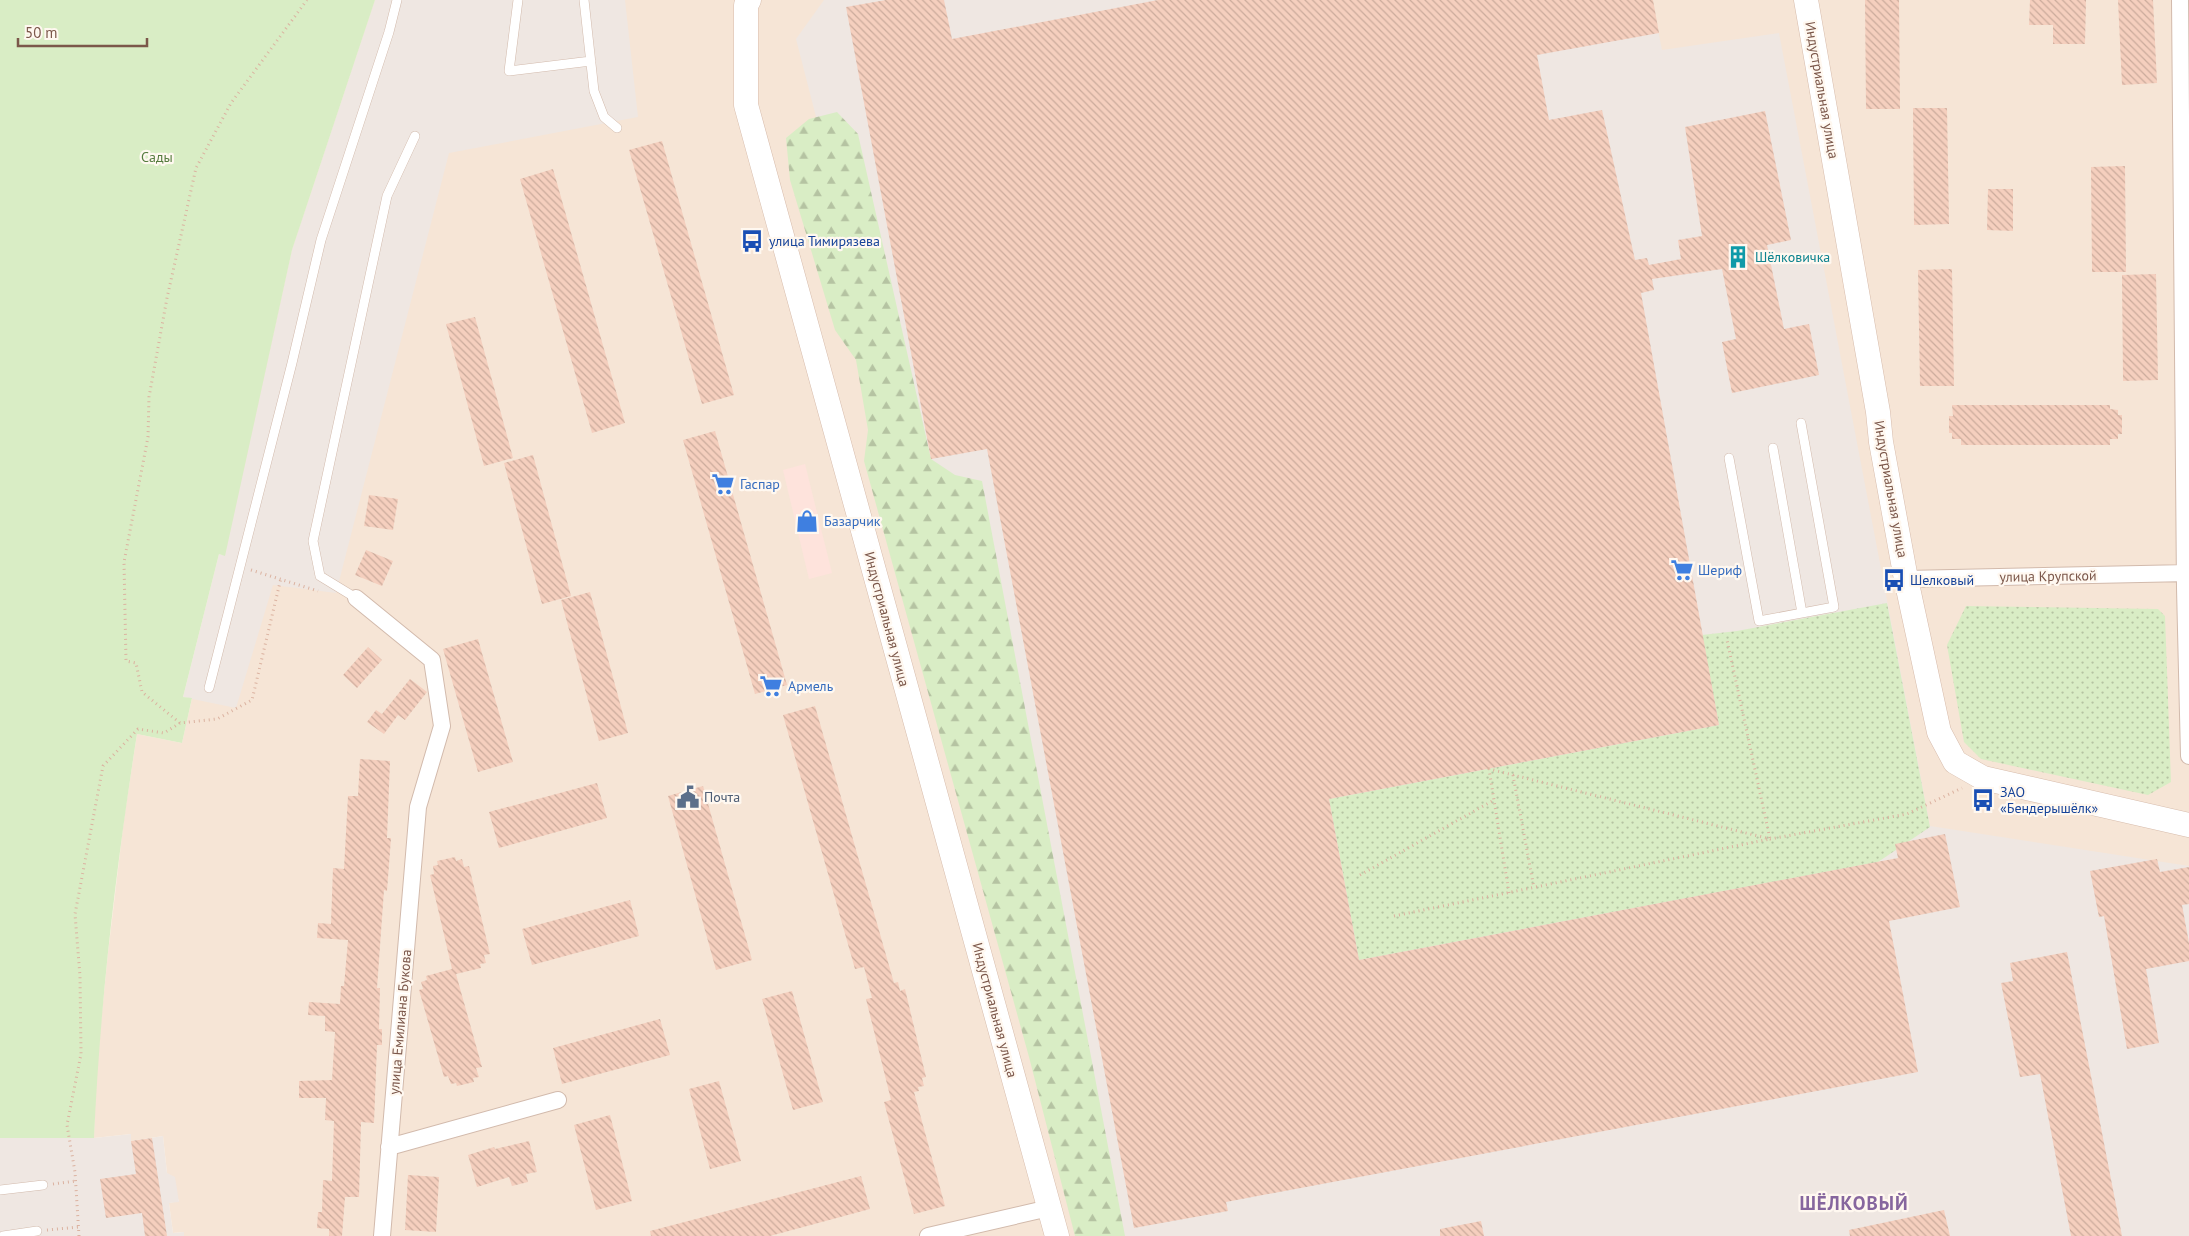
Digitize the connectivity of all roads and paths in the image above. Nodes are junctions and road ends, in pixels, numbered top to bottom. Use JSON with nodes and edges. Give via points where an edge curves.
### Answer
{"nodes":[{"id":1,"x":307,"y":0,"type":"edge"},
{"id":2,"x":397,"y":0,"type":"edge"},
{"id":3,"x":518,"y":0,"type":"edge"},
{"id":4,"x":584,"y":0,"type":"edge"},
{"id":5,"x":1806,"y":0,"type":"edge"},
{"id":6,"x":2180,"y":0,"type":"edge"},
{"id":7,"x":746,"y":2,"type":"edge"},
{"id":8,"x":590,"y":61,"type":"junction"},
{"id":9,"x":617,"y":128,"type":"dead end"},
{"id":10,"x":416,"y":136,"type":"dead end"},
{"id":11,"x":1801,"y":423,"type":"dead end"},
{"id":12,"x":1773,"y":448,"type":"dead end"},
{"id":13,"x":1729,"y":458,"type":"dead end"},
{"id":14,"x":240,"y":567,"type":"junction"},
{"id":15,"x":2187,"y":574,"type":"edge"},
{"id":16,"x":281,"y":578,"type":"junction"},
{"id":17,"x":1906,"y":579,"type":"junction"},
{"id":18,"x":322,"y":593,"type":"dead end"},
{"id":19,"x":356,"y":598,"type":"joint"},
{"id":20,"x":1802,"y":613,"type":"junction"},
{"id":21,"x":1727,"y":640,"type":"dead end"},
{"id":22,"x":209,"y":688,"type":"dead end"},
{"id":23,"x":180,"y":722,"type":"junction"},
{"id":24,"x":2189,"y":756,"type":"edge"},
{"id":25,"x":1513,"y":775,"type":"junction"},
{"id":26,"x":1983,"y":778,"type":"junction"},
{"id":27,"x":1494,"y":800,"type":"junction"},
{"id":28,"x":2189,"y":825,"type":"edge"},
{"id":29,"x":1770,"y":839,"type":"junction"},
{"id":30,"x":1360,"y":876,"type":"dead end"},
{"id":31,"x":1534,"y":888,"type":"junction"},
{"id":32,"x":1509,"y":893,"type":"junction"},
{"id":33,"x":1394,"y":916,"type":"dead end"},
{"id":34,"x":558,"y":1100,"type":"dead end"},
{"id":35,"x":389,"y":1147,"type":"junction"},
{"id":36,"x":76,"y":1181,"type":"junction"},
{"id":37,"x":43,"y":1185,"type":"joint"},
{"id":38,"x":0,"y":1190,"type":"edge"},
{"id":39,"x":1049,"y":1208,"type":"junction"},
{"id":40,"x":78,"y":1227,"type":"junction"},
{"id":41,"x":37,"y":1231,"type":"joint"},
{"id":42,"x":2,"y":1236,"type":"edge"},
{"id":43,"x":79,"y":1236,"type":"edge"},
{"id":44,"x":382,"y":1236,"type":"edge"},
{"id":45,"x":928,"y":1236,"type":"edge"},
{"id":46,"x":1057,"y":1236,"type":"edge"}],
"edges":[{"from":1,"to":23,"type":"path","via":[[231,102],[196,168],[149,397],[148,437],[124,562],[126,661],[136,663],[142,692]]},
{"from":2,"to":14,"type":"lane","via":[[321,240]]},
{"from":3,"to":8,"type":"lane","via":[[509,71]]},
{"from":4,"to":8,"type":"lane"},
{"from":5,"to":17,"type":"street","name":"Индустриальная улица"},
{"from":6,"to":15,"type":"street"},
{"from":7,"to":39,"type":"street","name":"Индустриальная улица","via":[[746,105]]},
{"from":8,"to":9,"type":"lane","via":[[594,91],[604,117]]},
{"from":10,"to":19,"type":"lane","via":[[387,196],[313,541],[320,576]]},
{"from":11,"to":20,"type":"lane","via":[[1834,607]]},
{"from":12,"to":20,"type":"lane"},
{"from":13,"to":20,"type":"lane","via":[[1759,621]]},
{"from":14,"to":16,"type":"path"},
{"from":14,"to":22,"type":"lane"},
{"from":15,"to":17,"type":"street","name":"улица Крупской"},
{"from":15,"to":24,"type":"street"},
{"from":16,"to":18,"type":"path"},
{"from":16,"to":23,"type":"path","via":[[252,700],[218,719]]},
{"from":17,"to":26,"type":"street","name":"Индустриальная улица","via":[[1938,732],[1955,762]]},
{"from":19,"to":35,"type":"street","name":"улица Емилиана Букова","via":[[432,660],[442,726],[418,807]]},
{"from":21,"to":29,"type":"path"},
{"from":23,"to":36,"type":"path","via":[[164,732],[138,729],[103,766],[75,914],[81,1054],[67,1125]]},
{"from":25,"to":27,"type":"path","via":[[1488,769]]},
{"from":25,"to":29,"type":"path"},
{"from":25,"to":31,"type":"path"},
{"from":26,"to":28,"type":"street","name":"Индустриальная улица"},
{"from":26,"to":29,"type":"path","via":[[1907,814]]},
{"from":27,"to":30,"type":"path"},
{"from":27,"to":32,"type":"path"},
{"from":29,"to":31,"type":"path"},
{"from":31,"to":32,"type":"path"},
{"from":32,"to":33,"type":"path"},
{"from":34,"to":35,"type":"street"},
{"from":35,"to":44,"type":"street","name":"улица Емилиана Букова"},
{"from":36,"to":37,"type":"path"},
{"from":36,"to":40,"type":"path"},
{"from":37,"to":38,"type":"lane"},
{"from":39,"to":45,"type":"street"},
{"from":39,"to":46,"type":"street","name":"Индустриальная улица"},
{"from":40,"to":41,"type":"path"},
{"from":40,"to":43,"type":"path"},
{"from":41,"to":42,"type":"lane"}]}
